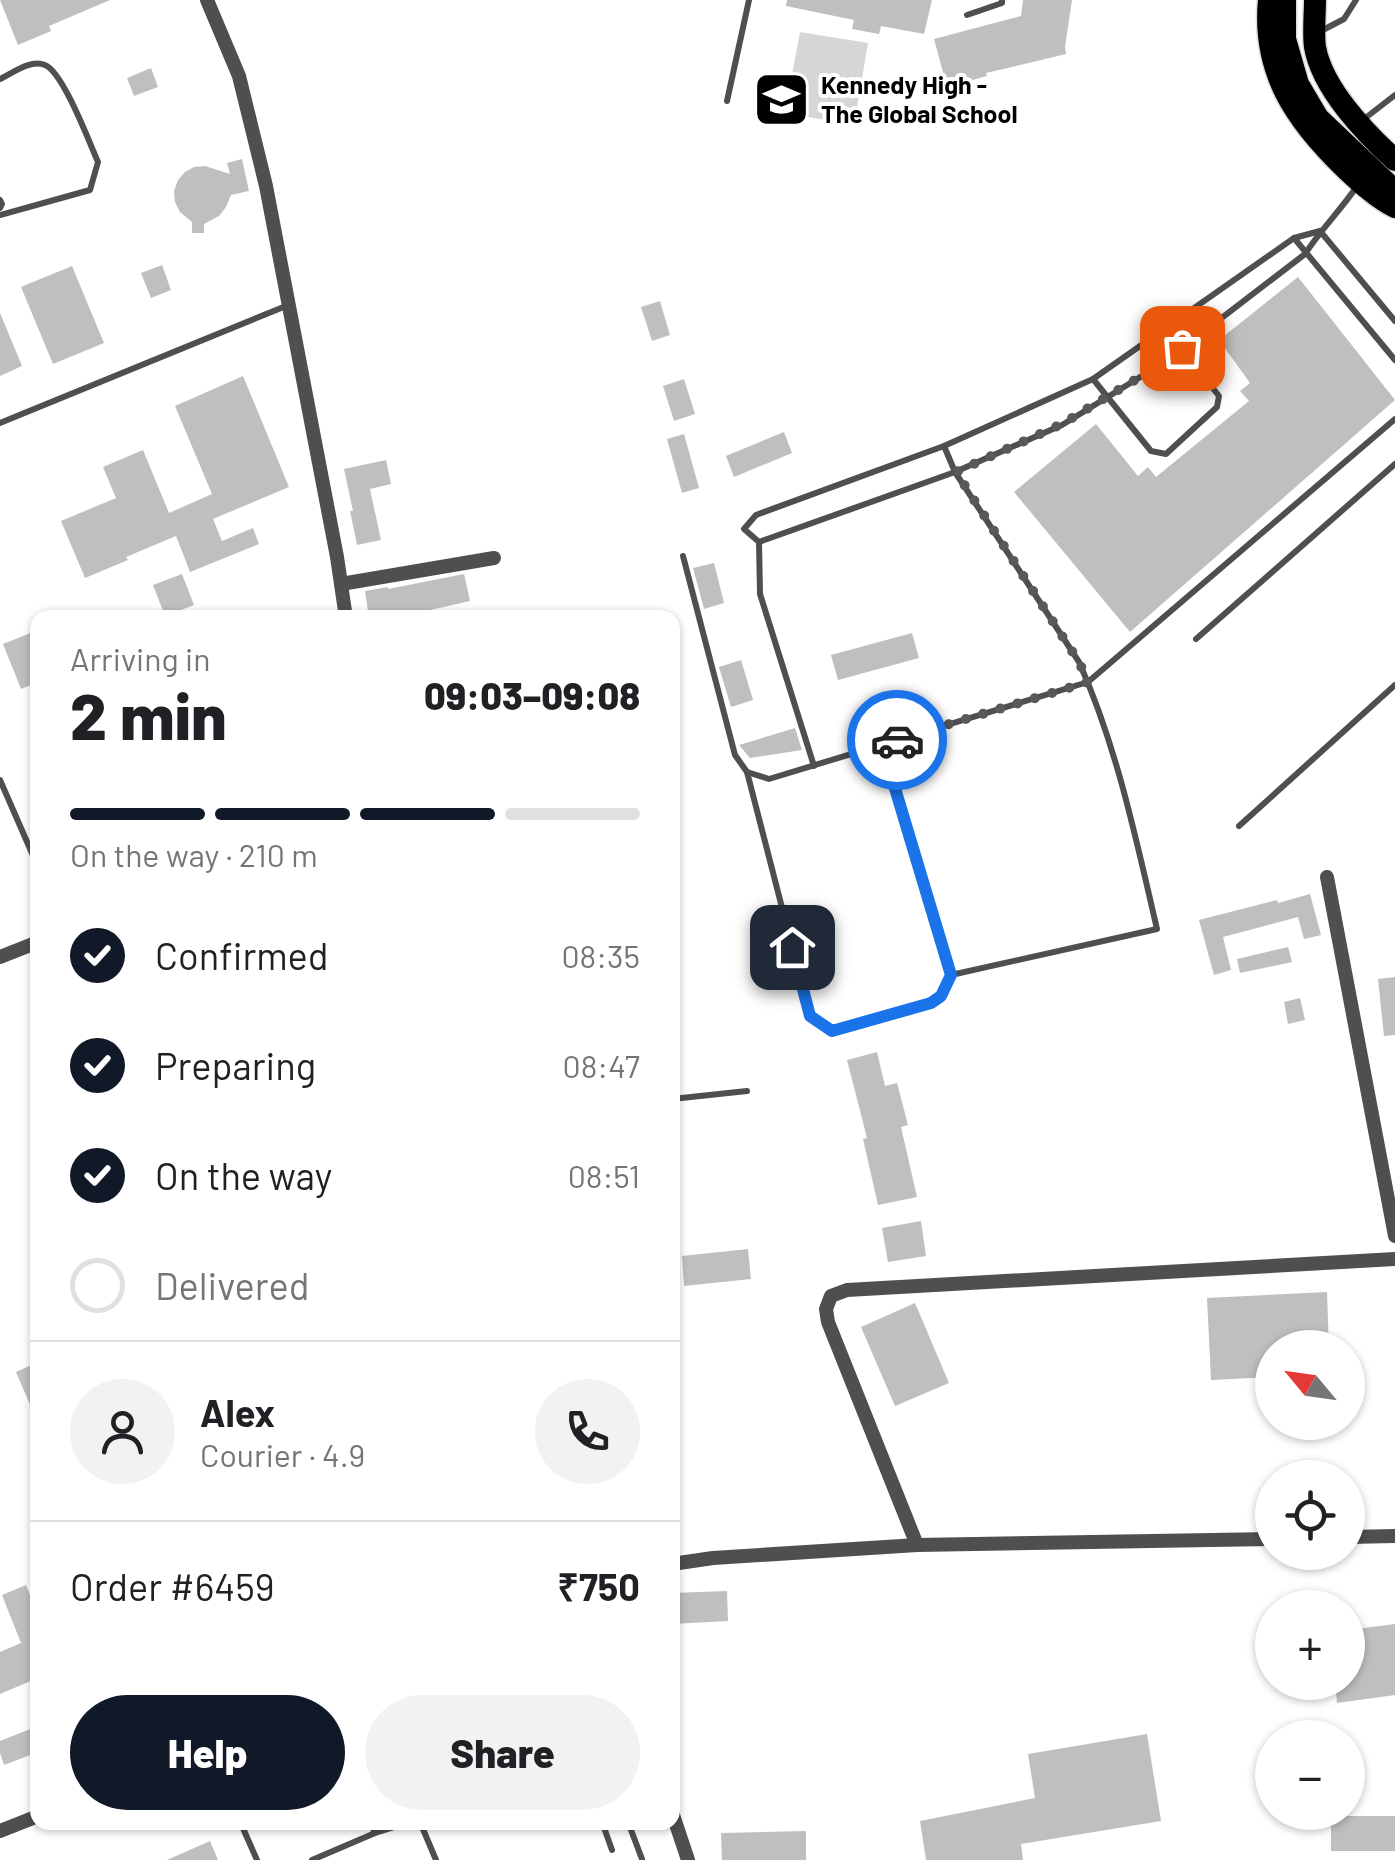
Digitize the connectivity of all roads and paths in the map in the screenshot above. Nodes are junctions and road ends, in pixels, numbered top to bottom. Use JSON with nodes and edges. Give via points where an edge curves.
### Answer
{"nodes":[{"id":1,"x":207,"y":0,"type":"edge"},
{"id":2,"x":749,"y":0,"type":"edge"},
{"id":3,"x":1002,"y":0,"type":"edge"},
{"id":4,"x":1269,"y":0,"type":"edge"},
{"id":5,"x":1284,"y":0,"type":"edge"},
{"id":6,"x":1300,"y":0,"type":"edge"},
{"id":7,"x":1315,"y":0,"type":"edge"},
{"id":8,"x":1356,"y":0,"type":"edge"},
{"id":9,"x":968,"y":14,"type":"dead end"},
{"id":10,"x":1315,"y":35,"type":"junction"},
{"id":11,"x":0,"y":79,"type":"edge"},
{"id":12,"x":1395,"y":95,"type":"edge"},
{"id":13,"x":727,"y":101,"type":"dead end"},
{"id":14,"x":1359,"y":123,"type":"junction"},
{"id":15,"x":1376,"y":142,"type":"junction"},
{"id":16,"x":1395,"y":160,"type":"edge"},
{"id":17,"x":1360,"y":182,"type":"junction"},
{"id":18,"x":1394,"y":195,"type":"edge"},
{"id":19,"x":0,"y":200,"type":"edge"},
{"id":20,"x":0,"y":212,"type":"edge"},
{"id":21,"x":1320,"y":230,"type":"junction"},
{"id":22,"x":1294,"y":238,"type":"junction"},
{"id":23,"x":1305,"y":254,"type":"junction"},
{"id":24,"x":290,"y":304,"type":"junction"},
{"id":25,"x":1395,"y":321,"type":"edge"},
{"id":26,"x":1165,"y":328,"type":"junction"},
{"id":27,"x":1182,"y":348,"type":"junction"},
{"id":28,"x":1395,"y":360,"type":"edge"},
{"id":29,"x":1092,"y":378,"type":"junction"},
{"id":30,"x":1108,"y":397,"type":"junction"},
{"id":31,"x":1395,"y":419,"type":"edge"},
{"id":32,"x":0,"y":422,"type":"edge"},
{"id":33,"x":944,"y":446,"type":"junction"},
{"id":34,"x":1395,"y":464,"type":"edge"},
{"id":35,"x":956,"y":472,"type":"junction"},
{"id":36,"x":759,"y":542,"type":"junction"},
{"id":37,"x":683,"y":556,"type":"dead end"},
{"id":38,"x":494,"y":558,"type":"dead end"},
{"id":39,"x":341,"y":584,"type":"junction"},
{"id":40,"x":345,"y":610,"type":"edge"},
{"id":41,"x":1196,"y":639,"type":"dead end"},
{"id":42,"x":1088,"y":682,"type":"junction"},
{"id":43,"x":1395,"y":686,"type":"edge"},
{"id":44,"x":882,"y":745,"type":"junction"},
{"id":45,"x":814,"y":766,"type":"junction"},
{"id":46,"x":747,"y":772,"type":"junction"},
{"id":47,"x":0,"y":780,"type":"edge"},
{"id":48,"x":1239,"y":826,"type":"dead end"},
{"id":49,"x":30,"y":849,"type":"edge"},
{"id":50,"x":1327,"y":878,"type":"dead end"},
{"id":51,"x":30,"y":945,"type":"edge"},
{"id":52,"x":0,"y":957,"type":"edge"},
{"id":53,"x":951,"y":975,"type":"junction"},
{"id":54,"x":747,"y":1091,"type":"dead end"},
{"id":55,"x":680,"y":1098,"type":"edge"},
{"id":56,"x":1395,"y":1236,"type":"edge"},
{"id":57,"x":1395,"y":1259,"type":"edge"},
{"id":58,"x":1395,"y":1536,"type":"edge"},
{"id":59,"x":1365,"y":1537,"type":"edge"},
{"id":60,"x":1255,"y":1539,"type":"edge"},
{"id":61,"x":917,"y":1545,"type":"junction"},
{"id":62,"x":680,"y":1563,"type":"edge"},
{"id":63,"x":30,"y":1819,"type":"edge"},
{"id":64,"x":244,"y":1830,"type":"edge"},
{"id":65,"x":374,"y":1830,"type":"edge"},
{"id":66,"x":385,"y":1830,"type":"edge"},
{"id":67,"x":423,"y":1830,"type":"edge"},
{"id":68,"x":605,"y":1830,"type":"edge"},
{"id":69,"x":631,"y":1830,"type":"edge"},
{"id":70,"x":678,"y":1830,"type":"edge"},
{"id":71,"x":0,"y":1831,"type":"edge"},
{"id":72,"x":375,"y":1833,"type":"junction"},
{"id":73,"x":612,"y":1850,"type":"dead end"},
{"id":74,"x":642,"y":1859,"type":"edge"},
{"id":75,"x":257,"y":1860,"type":"edge"},
{"id":76,"x":312,"y":1860,"type":"edge"},
{"id":77,"x":436,"y":1860,"type":"edge"},
{"id":78,"x":688,"y":1860,"type":"edge"}],
"edges":[{"from":1,"to":24,"type":"street","via":[[240,76]]},
{"from":2,"to":13,"type":"lane"},
{"from":3,"to":9,"type":"lane"},
{"from":4,"to":17,"type":"main road","via":[[1266,26],[1295,112]]},
{"from":5,"to":18,"type":"main road","via":[[1285,39],[1298,84],[1318,118]]},
{"from":6,"to":15,"type":"main road","via":[[1302,58],[1329,108]]},
{"from":7,"to":10,"type":"main road"},
{"from":8,"to":10,"type":"lane","via":[[1344,19]]},
{"from":10,"to":14,"type":"main road","via":[[1325,74]]},
{"from":11,"to":20,"type":"lane","via":[[32,64],[58,76],[98,162],[90,190]]},
{"from":12,"to":14,"type":"lane"},
{"from":14,"to":15,"type":"main road"},
{"from":15,"to":16,"type":"main road"},
{"from":17,"to":18,"type":"main road"},
{"from":17,"to":21,"type":"lane"},
{"from":19,"to":20,"type":"lane"},
{"from":21,"to":22,"type":"lane"},
{"from":21,"to":23,"type":"lane"},
{"from":21,"to":25,"type":"lane"},
{"from":22,"to":23,"type":"lane"},
{"from":22,"to":26,"type":"lane"},
{"from":23,"to":27,"type":"lane"},
{"from":23,"to":28,"type":"lane"},
{"from":24,"to":32,"type":"lane"},
{"from":24,"to":39,"type":"street"},
{"from":26,"to":27,"type":"lane"},
{"from":26,"to":29,"type":"lane"},
{"from":27,"to":30,"type":"lane"},
{"from":27,"to":30,"type":"lane","via":[[1218,396],[1218,407],[1166,454],[1150,451]]},
{"from":29,"to":30,"type":"lane"},
{"from":29,"to":33,"type":"lane"},
{"from":30,"to":35,"type":"lane"},
{"from":31,"to":42,"type":"lane"},
{"from":33,"to":35,"type":"lane"},
{"from":33,"to":36,"type":"lane","via":[[756,516],[744,528]]},
{"from":34,"to":41,"type":"lane"},
{"from":35,"to":36,"type":"lane"},
{"from":35,"to":42,"type":"lane"},
{"from":36,"to":45,"type":"lane","via":[[760,594]]},
{"from":37,"to":46,"type":"lane","via":[[735,754]]},
{"from":38,"to":39,"type":"street"},
{"from":39,"to":40,"type":"street"},
{"from":42,"to":44,"type":"lane"},
{"from":42,"to":53,"type":"lane","via":[[1122,782],[1156,929]]},
{"from":43,"to":48,"type":"lane"},
{"from":44,"to":45,"type":"lane"},
{"from":44,"to":53,"type":"lane"},
{"from":45,"to":46,"type":"lane","via":[[769,780]]},
{"from":46,"to":53,"type":"lane","via":[[810,1016],[832,1031],[931,1003]]},
{"from":47,"to":49,"type":"lane"},
{"from":50,"to":56,"type":"street"},
{"from":51,"to":52,"type":"street"},
{"from":54,"to":55,"type":"lane"},
{"from":57,"to":61,"type":"street","via":[[846,1290],[831,1296],[828,1322]]},
{"from":58,"to":59,"type":"street"},
{"from":60,"to":61,"type":"street"},
{"from":61,"to":62,"type":"street"},
{"from":63,"to":71,"type":"street"},
{"from":64,"to":75,"type":"lane"},
{"from":65,"to":72,"type":"lane"},
{"from":66,"to":72,"type":"lane"},
{"from":67,"to":77,"type":"lane"},
{"from":68,"to":73,"type":"lane"},
{"from":69,"to":74,"type":"lane"},
{"from":70,"to":78,"type":"street"},
{"from":72,"to":76,"type":"lane"}]}
